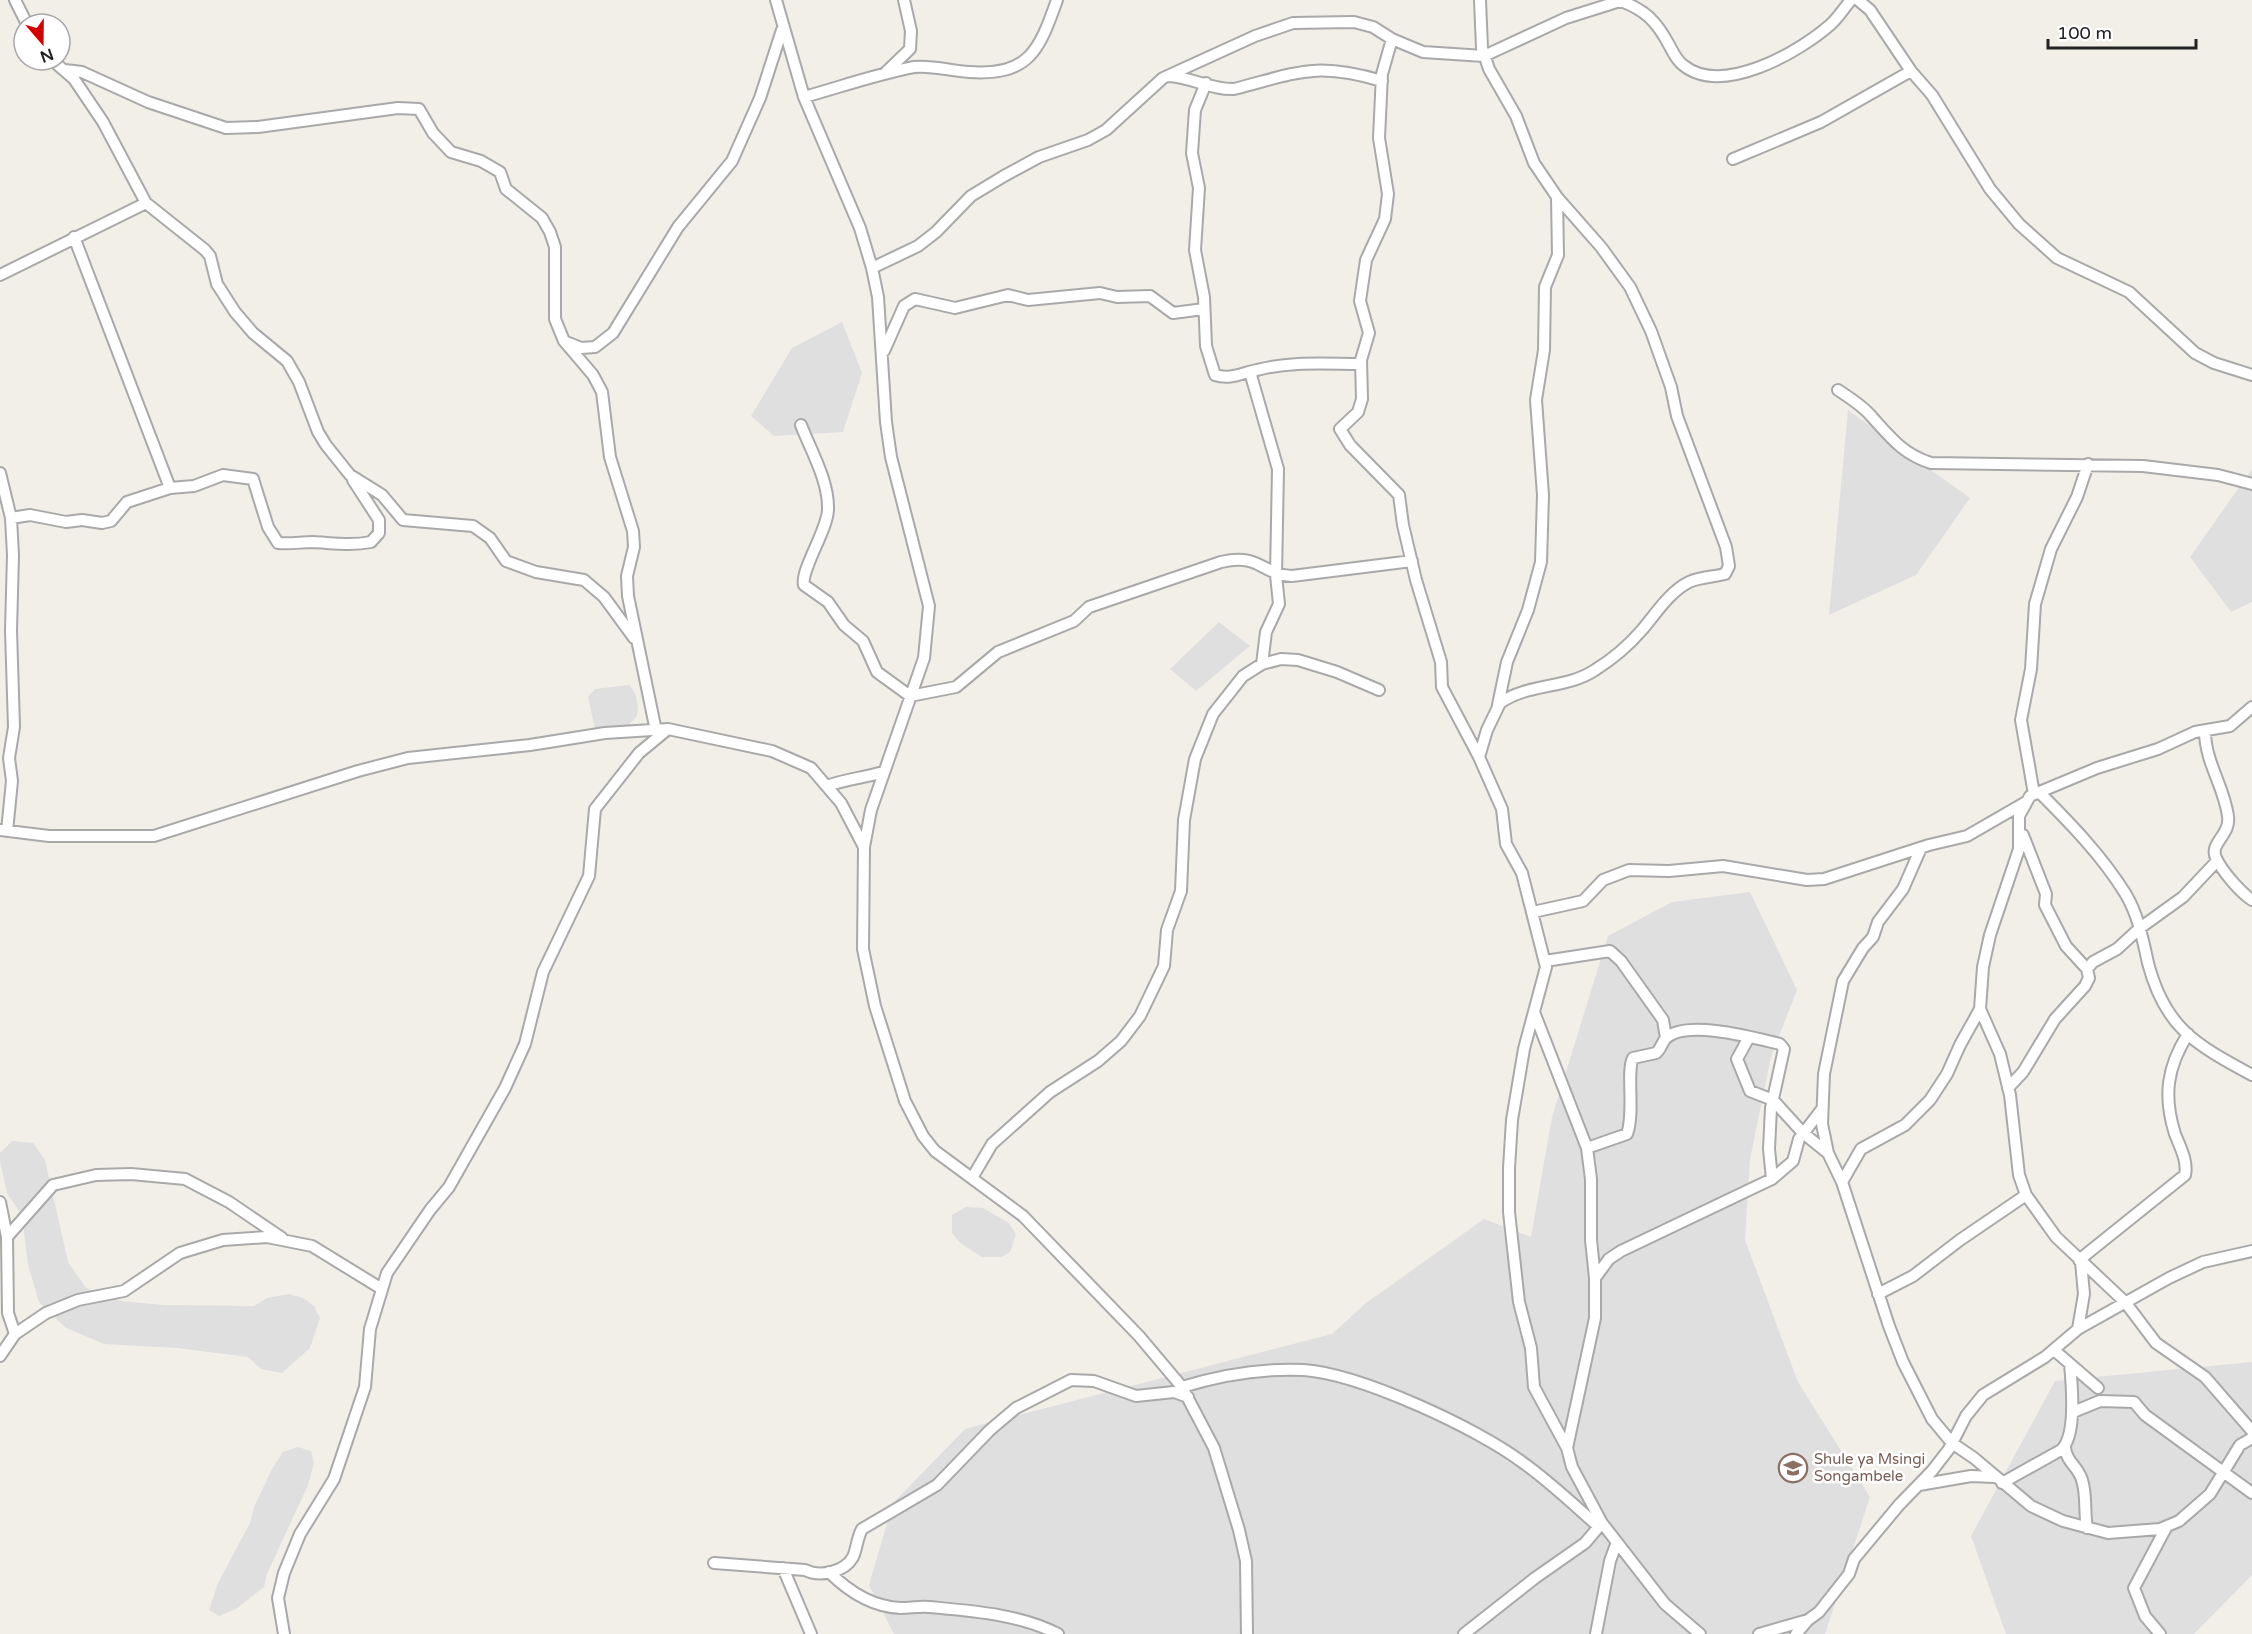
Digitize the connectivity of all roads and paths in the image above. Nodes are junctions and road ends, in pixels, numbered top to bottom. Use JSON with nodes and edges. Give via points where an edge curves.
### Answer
{"nodes":[{"id":1,"x":767,"y":0,"type":"edge"},
{"id":2,"x":776,"y":0,"type":"edge"},
{"id":3,"x":904,"y":0,"type":"edge"},
{"id":4,"x":1057,"y":0,"type":"edge"},
{"id":5,"x":1480,"y":0,"type":"edge"},
{"id":6,"x":1622,"y":0,"type":"edge"},
{"id":7,"x":1851,"y":0,"type":"edge"},
{"id":8,"x":1858,"y":0,"type":"edge"},
{"id":9,"x":782,"y":31,"type":"junction"},
{"id":10,"x":1392,"y":39,"type":"junction"},
{"id":11,"x":1485,"y":56,"type":"junction"},
{"id":12,"x":72,"y":71,"type":"edge"},
{"id":13,"x":1911,"y":71,"type":"junction"},
{"id":14,"x":66,"y":72,"type":"edge"},
{"id":15,"x":882,"y":75,"type":"junction"},
{"id":16,"x":1168,"y":76,"type":"junction"},
{"id":17,"x":1382,"y":81,"type":"junction"},
{"id":18,"x":1206,"y":83,"type":"junction"},
{"id":19,"x":804,"y":97,"type":"junction"},
{"id":20,"x":1733,"y":159,"type":"dead end"},
{"id":21,"x":1557,"y":197,"type":"junction"},
{"id":22,"x":146,"y":203,"type":"junction"},
{"id":23,"x":74,"y":237,"type":"junction"},
{"id":24,"x":872,"y":268,"type":"junction"},
{"id":25,"x":0,"y":275,"type":"edge"},
{"id":26,"x":1204,"y":309,"type":"junction"},
{"id":27,"x":564,"y":341,"type":"junction"},
{"id":28,"x":884,"y":352,"type":"junction"},
{"id":29,"x":1361,"y":364,"type":"junction"},
{"id":30,"x":1250,"y":372,"type":"junction"},
{"id":31,"x":2252,"y":375,"type":"edge"},
{"id":32,"x":1838,"y":390,"type":"dead end"},
{"id":33,"x":801,"y":425,"type":"dead end"},
{"id":34,"x":2088,"y":464,"type":"junction"},
{"id":35,"x":0,"y":473,"type":"edge"},
{"id":36,"x":350,"y":475,"type":"junction"},
{"id":37,"x":2252,"y":484,"type":"edge"},
{"id":38,"x":170,"y":488,"type":"junction"},
{"id":39,"x":11,"y":518,"type":"junction"},
{"id":40,"x":1412,"y":561,"type":"junction"},
{"id":41,"x":1276,"y":575,"type":"junction"},
{"id":42,"x":637,"y":643,"type":"junction"},
{"id":43,"x":1262,"y":664,"type":"junction"},
{"id":44,"x":1379,"y":690,"type":"dead end"},
{"id":45,"x":910,"y":696,"type":"junction"},
{"id":46,"x":1498,"y":705,"type":"junction"},
{"id":47,"x":2252,"y":707,"type":"edge"},
{"id":48,"x":668,"y":729,"type":"junction"},
{"id":49,"x":656,"y":731,"type":"junction"},
{"id":50,"x":2205,"y":731,"type":"junction"},
{"id":51,"x":1479,"y":757,"type":"junction"},
{"id":52,"x":883,"y":772,"type":"junction"},
{"id":53,"x":827,"y":786,"type":"junction"},
{"id":54,"x":2033,"y":796,"type":"junction"},
{"id":55,"x":2021,"y":830,"type":"junction"},
{"id":56,"x":3,"y":831,"type":"edge"},
{"id":57,"x":864,"y":847,"type":"junction"},
{"id":58,"x":1921,"y":848,"type":"junction"},
{"id":59,"x":2217,"y":861,"type":"junction"},
{"id":60,"x":2252,"y":900,"type":"edge"},
{"id":61,"x":1533,"y":912,"type":"junction"},
{"id":62,"x":2140,"y":928,"type":"junction"},
{"id":63,"x":1545,"y":961,"type":"junction"},
{"id":64,"x":2087,"y":969,"type":"junction"},
{"id":65,"x":1980,"y":1009,"type":"junction"},
{"id":66,"x":1534,"y":1011,"type":"junction"},
{"id":67,"x":2188,"y":1034,"type":"junction"},
{"id":68,"x":1666,"y":1038,"type":"junction"},
{"id":69,"x":1748,"y":1039,"type":"junction"},
{"id":70,"x":2252,"y":1075,"type":"edge"},
{"id":71,"x":2008,"y":1089,"type":"junction"},
{"id":72,"x":1773,"y":1100,"type":"junction"},
{"id":73,"x":1822,"y":1109,"type":"junction"},
{"id":74,"x":1803,"y":1133,"type":"junction"},
{"id":75,"x":1587,"y":1148,"type":"junction"},
{"id":76,"x":1828,"y":1153,"type":"junction"},
{"id":77,"x":972,"y":1178,"type":"junction"},
{"id":78,"x":1773,"y":1179,"type":"junction"},
{"id":79,"x":1842,"y":1182,"type":"junction"},
{"id":80,"x":2026,"y":1195,"type":"junction"},
{"id":81,"x":0,"y":1202,"type":"edge"},
{"id":82,"x":7,"y":1237,"type":"junction"},
{"id":83,"x":282,"y":1238,"type":"junction"},
{"id":84,"x":2252,"y":1251,"type":"edge"},
{"id":85,"x":1593,"y":1257,"type":"junction"},
{"id":86,"x":1609,"y":1259,"type":"junction"},
{"id":87,"x":2080,"y":1261,"type":"junction"},
{"id":88,"x":1595,"y":1278,"type":"junction"},
{"id":89,"x":2107,"y":1286,"type":"junction"},
{"id":90,"x":382,"y":1289,"type":"junction"},
{"id":91,"x":1878,"y":1294,"type":"junction"},
{"id":92,"x":2083,"y":1301,"type":"junction"},
{"id":93,"x":2125,"y":1302,"type":"junction"},
{"id":94,"x":0,"y":1324,"type":"edge"},
{"id":95,"x":2078,"y":1329,"type":"junction"},
{"id":96,"x":15,"y":1334,"type":"junction"},
{"id":97,"x":2054,"y":1350,"type":"junction"},
{"id":98,"x":0,"y":1356,"type":"edge"},
{"id":99,"x":2070,"y":1364,"type":"junction"},
{"id":100,"x":1182,"y":1387,"type":"junction"},
{"id":101,"x":2098,"y":1388,"type":"dead end"},
{"id":102,"x":1188,"y":1397,"type":"junction"},
{"id":103,"x":2073,"y":1412,"type":"junction"},
{"id":104,"x":2252,"y":1431,"type":"edge"},
{"id":105,"x":2252,"y":1438,"type":"edge"},
{"id":106,"x":1952,"y":1443,"type":"junction"},
{"id":107,"x":2065,"y":1447,"type":"junction"},
{"id":108,"x":1567,"y":1448,"type":"junction"},
{"id":109,"x":2225,"y":1473,"type":"junction"},
{"id":110,"x":1998,"y":1480,"type":"junction"},
{"id":111,"x":1919,"y":1485,"type":"junction"},
{"id":112,"x":2252,"y":1493,"type":"edge"},
{"id":113,"x":1601,"y":1525,"type":"junction"},
{"id":114,"x":2167,"y":1526,"type":"junction"},
{"id":115,"x":2087,"y":1528,"type":"junction"},
{"id":116,"x":1615,"y":1539,"type":"junction"},
{"id":117,"x":1585,"y":1543,"type":"junction"},
{"id":118,"x":714,"y":1563,"type":"dead end"},
{"id":119,"x":783,"y":1568,"type":"junction"},
{"id":120,"x":829,"y":1572,"type":"junction"},
{"id":121,"x":1807,"y":1626,"type":"edge"},
{"id":122,"x":284,"y":1634,"type":"edge"},
{"id":123,"x":811,"y":1634,"type":"edge"},
{"id":124,"x":1058,"y":1634,"type":"edge"},
{"id":125,"x":1247,"y":1634,"type":"edge"},
{"id":126,"x":1464,"y":1634,"type":"edge"},
{"id":127,"x":1596,"y":1634,"type":"edge"},
{"id":128,"x":1700,"y":1634,"type":"edge"},
{"id":129,"x":1759,"y":1634,"type":"edge"},
{"id":130,"x":1796,"y":1634,"type":"edge"},
{"id":131,"x":2160,"y":1634,"type":"edge"}],
"edges":[{"from":1,"to":9,"type":"street"},
{"from":2,"to":9,"type":"street"},
{"from":3,"to":15,"type":"street","via":[[911,31],[910,49]]},
{"from":4,"to":15,"type":"street","via":[[1035,51],[1011,69],[970,72],[917,67]]},
{"from":5,"to":11,"type":"street","via":[[1480,34]]},
{"from":6,"to":7,"type":"street","via":[[1653,18],[1683,65],[1695,73],[1722,77],[1758,68],[1795,49],[1832,24]]},
{"from":6,"to":11,"type":"street","via":[[1566,18]]},
{"from":8,"to":13,"type":"street","via":[[1870,10]]},
{"from":9,"to":19,"type":"street"},
{"from":9,"to":27,"type":"street","via":[[760,98],[732,161],[678,227],[613,333],[596,347],[581,348]]},
{"from":10,"to":11,"type":"street","via":[[1423,52]]},
{"from":10,"to":16,"type":"street","via":[[1354,21],[1293,23]]},
{"from":10,"to":17,"type":"street"},
{"from":11,"to":21,"type":"street","via":[[1516,116],[1534,164]]},
{"from":12,"to":27,"type":"street","via":[[226,128],[398,108],[419,109],[432,134],[451,152],[481,161],[500,172],[506,189],[543,218],[555,247],[555,319]]},
{"from":13,"to":20,"type":"street","via":[[1821,122]]},
{"from":13,"to":31,"type":"street","via":[[1944,112],[2002,205],[2045,248],[2069,265],[2128,292],[2195,353]]},
{"from":14,"to":22,"type":"street","via":[[103,122]]},
{"from":15,"to":19,"type":"street"},
{"from":16,"to":18,"type":"street"},
{"from":16,"to":24,"type":"street","via":[[1106,130],[1004,176],[971,196],[918,246]]},
{"from":17,"to":18,"type":"street","via":[[1327,69],[1284,74],[1234,89]]},
{"from":17,"to":29,"type":"street","via":[[1379,138],[1388,194],[1382,230],[1366,260],[1360,301],[1369,333]]},
{"from":18,"to":26,"type":"street","via":[[1195,110],[1192,153],[1199,188],[1195,250]]},
{"from":19,"to":24,"type":"street","via":[[860,228]]},
{"from":21,"to":46,"type":"street","via":[[1558,255],[1545,287],[1544,350],[1536,400],[1543,495],[1541,562],[1528,610],[1507,662]]},
{"from":21,"to":46,"type":"street","via":[[1630,287],[1651,331],[1677,416],[1726,547],[1729,566],[1725,574],[1683,586],[1640,632],[1595,671],[1573,682],[1518,695]]},
{"from":22,"to":23,"type":"street"},
{"from":22,"to":36,"type":"street","via":[[205,250],[217,284],[234,312],[287,361],[318,432]]},
{"from":23,"to":25,"type":"street"},
{"from":23,"to":38,"type":"street"},
{"from":24,"to":28,"type":"street"},
{"from":26,"to":28,"type":"street","via":[[1173,313],[1150,296],[1100,293],[1028,300],[1008,295],[956,308],[915,299],[904,306]]},
{"from":26,"to":30,"type":"street","via":[[1206,346],[1215,375],[1234,377]]},
{"from":27,"to":42,"type":"street","via":[[593,375],[605,405],[610,457],[634,540],[627,586]]},
{"from":28,"to":45,"type":"street","via":[[891,457],[929,606],[924,658]]},
{"from":29,"to":30,"type":"street","via":[[1290,365]]},
{"from":29,"to":40,"type":"street","via":[[1361,406],[1340,429],[1350,445],[1400,495]]},
{"from":30,"to":41,"type":"street","via":[[1278,469]]},
{"from":32,"to":34,"type":"street","via":[[1914,458],[1931,463]]},
{"from":33,"to":45,"type":"street","via":[[822,477],[828,508],[818,548],[804,573],[804,585],[828,602],[844,625],[863,640],[877,672]]},
{"from":34,"to":37,"type":"street","via":[[2194,471]]},
{"from":34,"to":54,"type":"street","via":[[2077,497],[2051,549],[2035,604],[2031,669],[2021,720]]},
{"from":35,"to":39,"type":"street"},
{"from":36,"to":38,"type":"street","via":[[379,520],[380,533],[371,542],[278,543],[250,478],[223,475],[194,486]]},
{"from":36,"to":42,"type":"street","via":[[382,495],[403,520],[473,526],[490,538],[506,561],[536,572],[584,580],[604,597]]},
{"from":38,"to":39,"type":"street","via":[[127,502],[111,520],[102,523],[30,515]]},
{"from":39,"to":56,"type":"street","via":[[14,727],[9,758],[12,781]]},
{"from":40,"to":41,"type":"street","via":[[1305,576]]},
{"from":40,"to":51,"type":"street","via":[[1441,662],[1442,687]]},
{"from":41,"to":43,"type":"street","via":[[1278,604],[1266,632]]},
{"from":41,"to":45,"type":"street","via":[[1255,561],[1233,559],[1210,566],[1089,607],[1074,621],[998,652],[956,687]]},
{"from":42,"to":49,"type":"street"},
{"from":43,"to":44,"type":"street","via":[[1281,659],[1309,663]]},
{"from":43,"to":77,"type":"street","via":[[1251,669],[1231,692],[1201,740],[1184,820],[1179,897],[1167,930],[1164,966],[1140,1016],[1098,1061],[1050,1092],[992,1144]]},
{"from":45,"to":52,"type":"street"},
{"from":46,"to":51,"type":"street"},
{"from":47,"to":50,"type":"street","via":[[2235,724]]},
{"from":48,"to":49,"type":"street"},
{"from":48,"to":53,"type":"street","via":[[772,751],[811,768]]},
{"from":48,"to":90,"type":"street","via":[[639,753],[595,809],[589,876],[543,972],[517,1061],[479,1138],[387,1274]]},
{"from":49,"to":56,"type":"street","via":[[604,733],[408,758],[154,836],[49,836]]},
{"from":50,"to":54,"type":"street","via":[[2097,768]]},
{"from":50,"to":59,"type":"street","via":[[2206,754],[2228,816],[2228,830],[2215,848]]},
{"from":51,"to":61,"type":"street","via":[[1500,802],[1506,844],[1522,873]]},
{"from":52,"to":53,"type":"street"},
{"from":52,"to":57,"type":"street"},
{"from":53,"to":57,"type":"street","via":[[841,803]]},
{"from":54,"to":55,"type":"street","via":[[2019,816]]},
{"from":54,"to":58,"type":"street","via":[[1967,836]]},
{"from":54,"to":62,"type":"street","via":[[2094,849],[2126,893]]},
{"from":55,"to":64,"type":"street","via":[[2050,915],[2072,956]]},
{"from":55,"to":65,"type":"street","via":[[2012,874],[1990,935]]},
{"from":57,"to":77,"type":"street","via":[[863,949],[867,974],[905,1101],[922,1136]]},
{"from":58,"to":61,"type":"street","via":[[1816,880],[1723,866],[1669,872],[1629,870],[1603,880],[1583,901]]},
{"from":58,"to":73,"type":"street","via":[[1903,890],[1878,922],[1873,937],[1843,981],[1824,1074]]},
{"from":59,"to":60,"type":"street"},
{"from":59,"to":62,"type":"street","via":[[2183,897]]},
{"from":61,"to":63,"type":"street"},
{"from":62,"to":64,"type":"street"},
{"from":62,"to":67,"type":"street","via":[[2155,990],[2163,1007]]},
{"from":63,"to":66,"type":"street","via":[[1545,975]]},
{"from":63,"to":68,"type":"street","via":[[1610,951],[1663,1020]]},
{"from":64,"to":71,"type":"street","via":[[2089,978],[2085,986],[2055,1019],[2024,1072]]},
{"from":65,"to":71,"type":"street","via":[[2000,1054]]},
{"from":65,"to":79,"type":"street","via":[[1930,1100],[1905,1125],[1861,1149]]},
{"from":66,"to":75,"type":"street"},
{"from":66,"to":108,"type":"street","via":[[1513,1111],[1509,1212],[1519,1302],[1532,1348],[1534,1387]]},
{"from":67,"to":70,"type":"street","via":[[2205,1049]]},
{"from":67,"to":87,"type":"street","via":[[2172,1061],[2169,1079],[2174,1130],[2185,1175]]},
{"from":68,"to":69,"type":"street","via":[[1704,1029]]},
{"from":68,"to":75,"type":"street","via":[[1656,1053],[1631,1060],[1627,1134]]},
{"from":69,"to":72,"type":"street","via":[[1737,1059],[1741,1073],[1750,1091]]},
{"from":69,"to":72,"type":"street","via":[[1780,1044],[1784,1049]]},
{"from":71,"to":80,"type":"street","via":[[2019,1175]]},
{"from":72,"to":74,"type":"street"},
{"from":72,"to":78,"type":"street","via":[[1769,1149]]},
{"from":73,"to":74,"type":"street"},
{"from":73,"to":76,"type":"street"},
{"from":74,"to":76,"type":"street"},
{"from":74,"to":78,"type":"street","via":[[1793,1161]]},
{"from":75,"to":85,"type":"street","via":[[1592,1179]]},
{"from":76,"to":79,"type":"street"},
{"from":77,"to":100,"type":"street","via":[[1023,1216],[1139,1336]]},
{"from":78,"to":86,"type":"street"},
{"from":79,"to":91,"type":"street"},
{"from":80,"to":87,"type":"street","via":[[2051,1231]]},
{"from":80,"to":91,"type":"street","via":[[1912,1276]]},
{"from":81,"to":82,"type":"street"},
{"from":82,"to":83,"type":"street","via":[[53,1185],[96,1175],[131,1174],[184,1179],[229,1202]]},
{"from":82,"to":96,"type":"street","via":[[8,1313]]},
{"from":83,"to":90,"type":"street","via":[[312,1246]]},
{"from":83,"to":96,"type":"street","via":[[223,1240],[180,1253],[124,1291],[65,1304]]},
{"from":84,"to":93,"type":"street","via":[[2203,1262]]},
{"from":85,"to":86,"type":"street"},
{"from":85,"to":88,"type":"street"},
{"from":86,"to":88,"type":"street"},
{"from":87,"to":89,"type":"street"},
{"from":87,"to":92,"type":"street"},
{"from":88,"to":108,"type":"street","via":[[1595,1318]]},
{"from":89,"to":92,"type":"street","via":[[2088,1293]]},
{"from":89,"to":93,"type":"street"},
{"from":90,"to":122,"type":"street","via":[[370,1329],[365,1388],[334,1479],[300,1534],[284,1573],[278,1598]]},
{"from":91,"to":106,"type":"street","via":[[1915,1388],[1932,1419]]},
{"from":92,"to":95,"type":"street"},
{"from":93,"to":95,"type":"street"},
{"from":93,"to":104,"type":"street","via":[[2156,1342],[2205,1377]]},
{"from":94,"to":96,"type":"street"},
{"from":95,"to":97,"type":"street"},
{"from":96,"to":98,"type":"street"},
{"from":97,"to":99,"type":"street"},
{"from":97,"to":106,"type":"street","via":[[1983,1395],[1958,1428]]},
{"from":99,"to":101,"type":"street"},
{"from":99,"to":103,"type":"street"},
{"from":100,"to":102,"type":"street"},
{"from":100,"to":113,"type":"street","via":[[1270,1371],[1305,1370],[1350,1380],[1394,1395],[1496,1445]]},
{"from":102,"to":120,"type":"street","via":[[1174,1392],[1136,1396],[1086,1380],[1071,1380],[1048,1390],[1016,1408],[937,1485],[862,1529],[851,1560]]},
{"from":102,"to":125,"type":"street","via":[[1214,1448],[1239,1530],[1246,1561]]},
{"from":103,"to":107,"type":"street"},
{"from":103,"to":109,"type":"street","via":[[2100,1401],[2134,1402],[2145,1415]]},
{"from":105,"to":109,"type":"street","via":[[2240,1445]]},
{"from":106,"to":110,"type":"street"},
{"from":106,"to":111,"type":"street"},
{"from":107,"to":110,"type":"street"},
{"from":107,"to":115,"type":"street","via":[[2066,1458],[2077,1468],[2083,1483]]},
{"from":108,"to":113,"type":"street","via":[[1572,1467]]},
{"from":109,"to":112,"type":"street"},
{"from":109,"to":114,"type":"street","via":[[2197,1507]]},
{"from":110,"to":111,"type":"street","via":[[1971,1476]]},
{"from":110,"to":115,"type":"street","via":[[2047,1515]]},
{"from":111,"to":121,"type":"street","via":[[1854,1559],[1849,1574]]},
{"from":113,"to":116,"type":"street"},
{"from":113,"to":117,"type":"street"},
{"from":114,"to":115,"type":"street","via":[[2108,1533]]},
{"from":114,"to":131,"type":"street","via":[[2134,1588],[2149,1623]]},
{"from":116,"to":117,"type":"street"},
{"from":116,"to":127,"type":"street"},
{"from":116,"to":128,"type":"street","via":[[1665,1604]]},
{"from":117,"to":126,"type":"street"},
{"from":118,"to":119,"type":"street"},
{"from":119,"to":120,"type":"street","via":[[813,1574]]},
{"from":119,"to":123,"type":"street"},
{"from":120,"to":124,"type":"street","via":[[846,1589],[877,1603],[1005,1616]]},
{"from":121,"to":129,"type":"street"},
{"from":121,"to":130,"type":"street"}]}
